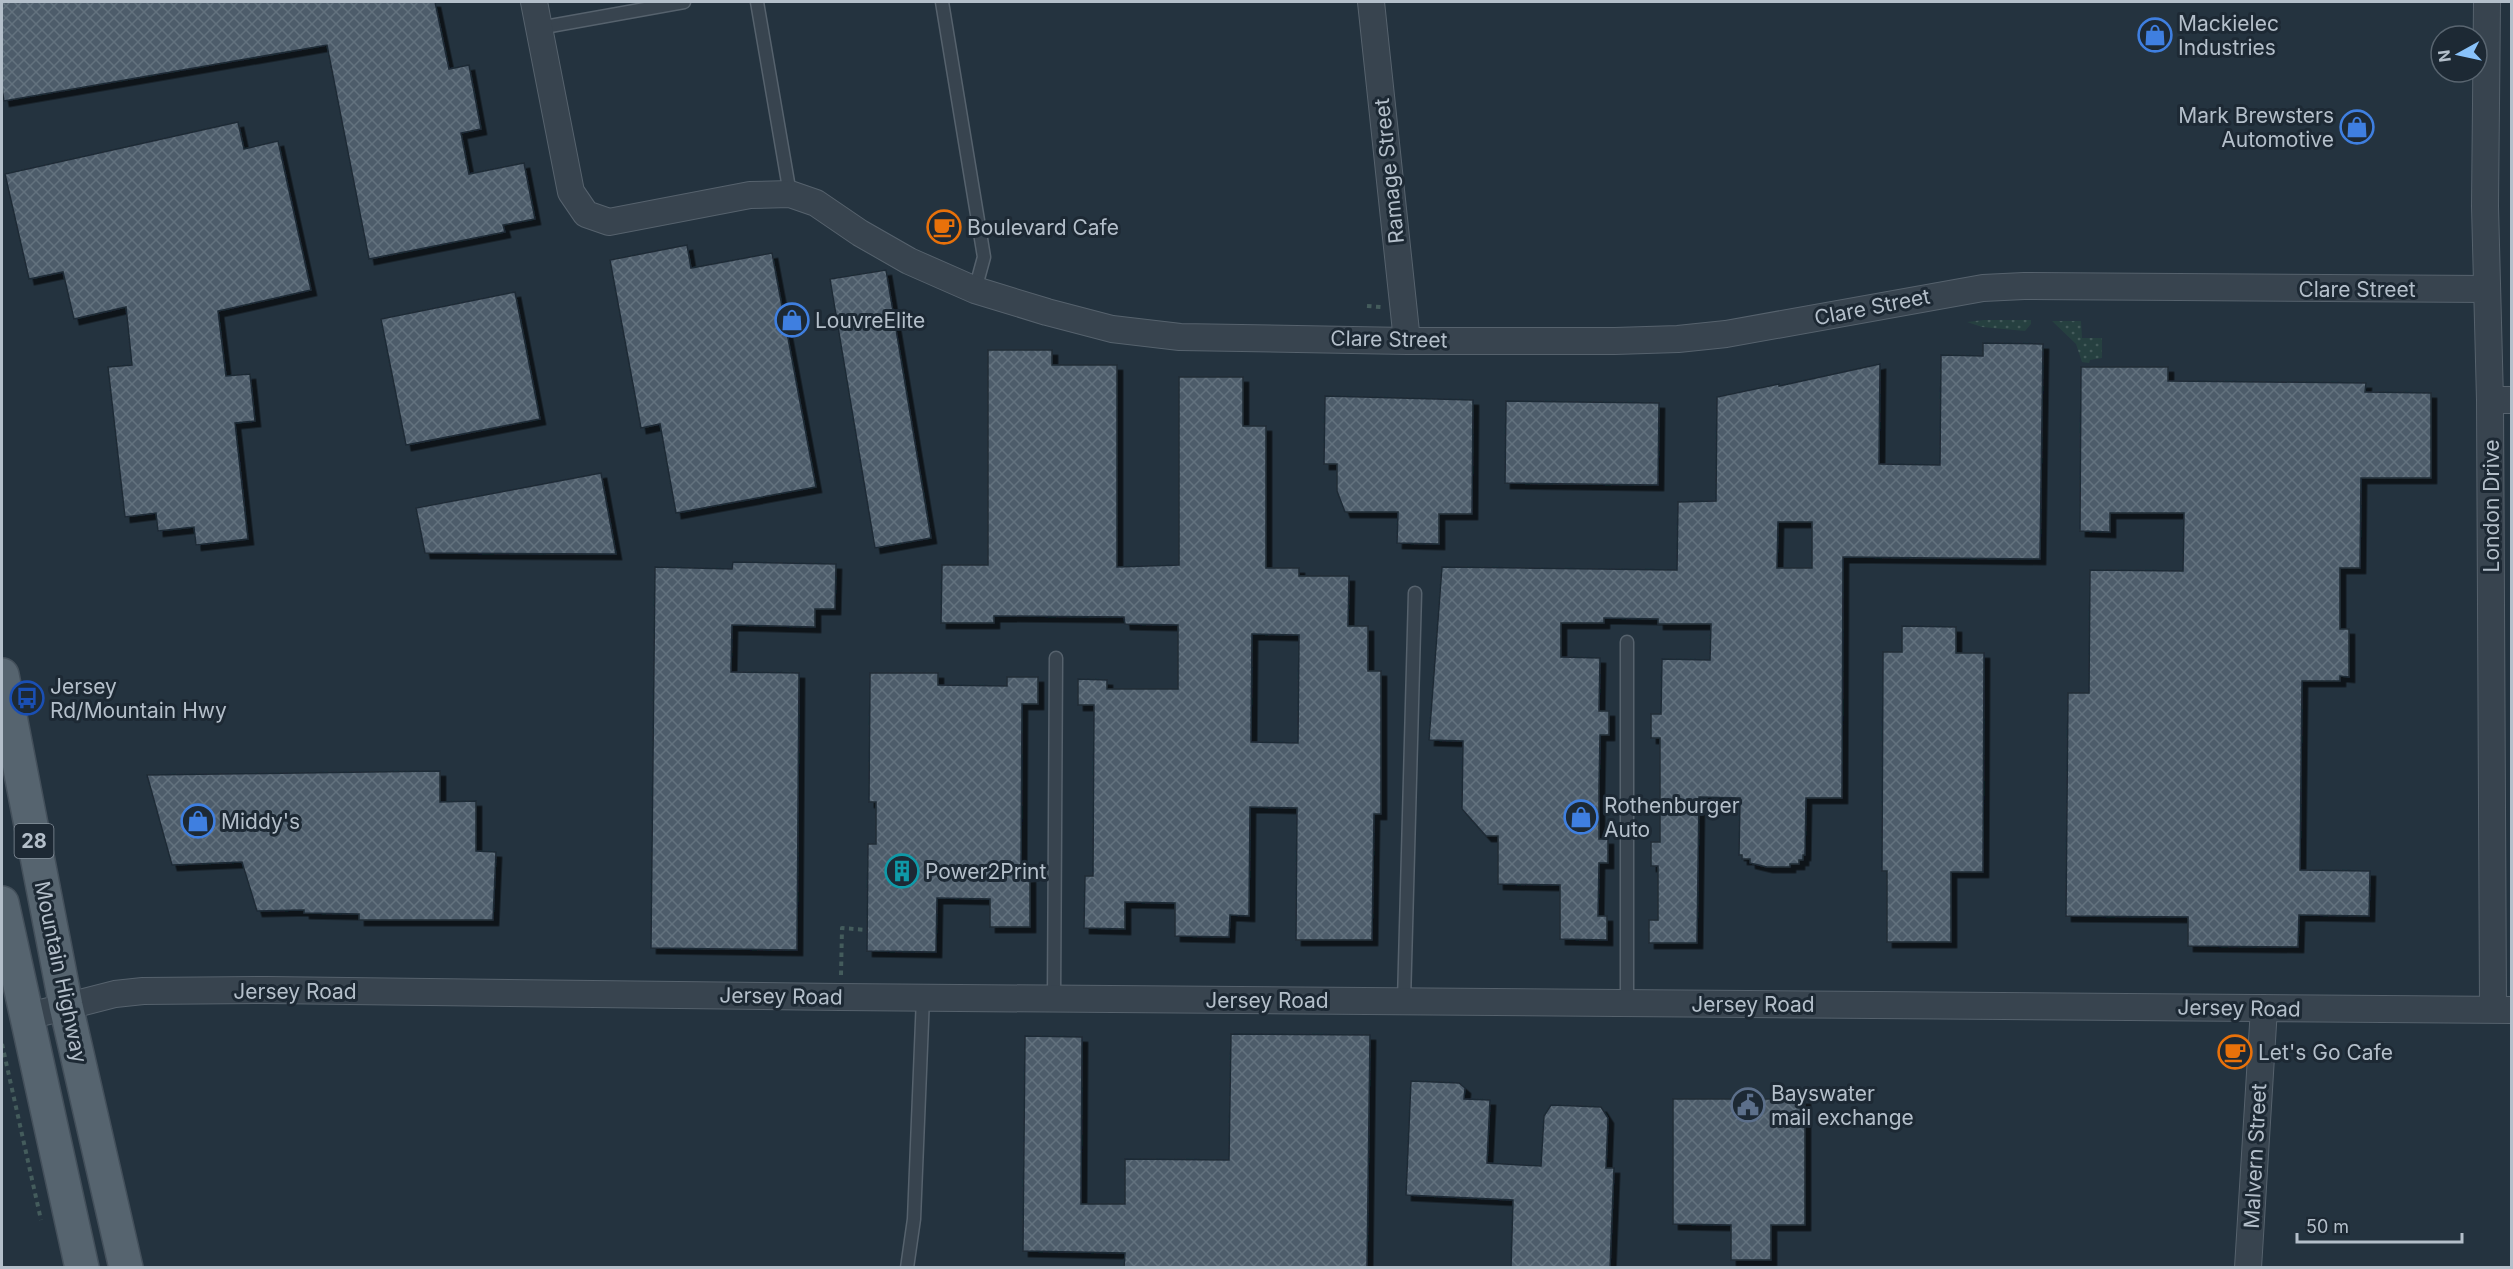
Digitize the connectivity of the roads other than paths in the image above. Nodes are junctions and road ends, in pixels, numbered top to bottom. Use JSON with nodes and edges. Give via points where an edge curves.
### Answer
{"nodes":[{"id":1,"x":534,"y":2,"type":"edge"},
{"id":2,"x":684,"y":2,"type":"edge"},
{"id":3,"x":757,"y":2,"type":"edge"},
{"id":4,"x":942,"y":2,"type":"edge"},
{"id":5,"x":1371,"y":2,"type":"edge"},
{"id":6,"x":2487,"y":2,"type":"edge"},
{"id":7,"x":539,"y":28,"type":"junction"},
{"id":8,"x":790,"y":194,"type":"junction"},
{"id":9,"x":2487,"y":289,"type":"junction"},
{"id":10,"x":975,"y":290,"type":"junction"},
{"id":11,"x":1407,"y":341,"type":"junction"},
{"id":12,"x":2501,"y":400,"type":"edge"},
{"id":13,"x":1415,"y":593,"type":"dead end"},
{"id":14,"x":1627,"y":642,"type":"dead end"},
{"id":15,"x":1056,"y":658,"type":"dead end"},
{"id":16,"x":2,"y":675,"type":"edge"},
{"id":17,"x":2,"y":903,"type":"edge"},
{"id":18,"x":923,"y":997,"type":"junction"},
{"id":19,"x":1054,"y":998,"type":"junction"},
{"id":20,"x":1404,"y":1001,"type":"junction"},
{"id":21,"x":1627,"y":1003,"type":"junction"},
{"id":22,"x":66,"y":1006,"type":"junction"},
{"id":23,"x":2264,"y":1008,"type":"junction"},
{"id":24,"x":2502,"y":1010,"type":"edge"},
{"id":25,"x":25,"y":1017,"type":"junction"},
{"id":26,"x":82,"y":1268,"type":"edge"},
{"id":27,"x":126,"y":1268,"type":"edge"},
{"id":28,"x":907,"y":1268,"type":"edge"},
{"id":29,"x":2248,"y":1268,"type":"edge"}],
"edges":[{"from":1,"to":7,"type":"street"},
{"from":2,"to":7,"type":"lane"},
{"from":3,"to":8,"type":"lane"},
{"from":4,"to":10,"type":"lane","via":[[984,257]]},
{"from":5,"to":11,"type":"street","name":"Ramage Street"},
{"from":6,"to":9,"type":"street","name":"London Drive"},
{"from":7,"to":8,"type":"street","via":[[571,192],[586,214],[609,222],[750,195]]},
{"from":8,"to":10,"type":"street","name":"Clare Street","via":[[816,203],[909,261]]},
{"from":9,"to":11,"type":"street","name":"Clare Street","via":[[1983,288],[1678,339]]},
{"from":9,"to":12,"type":"street","name":"London Drive"},
{"from":10,"to":11,"type":"street","name":"Clare Street","via":[[1112,328],[1180,337]]},
{"from":12,"to":24,"type":"street","name":"London Drive"},
{"from":13,"to":20,"type":"lane"},
{"from":14,"to":21,"type":"lane"},
{"from":15,"to":19,"type":"lane"},
{"from":16,"to":22,"type":"main road","name":"Mountain Highway","number":"28"},
{"from":17,"to":25,"type":"main road","name":"Mountain Highway"},
{"from":18,"to":19,"type":"street","name":"Jersey Road"},
{"from":18,"to":22,"type":"street","name":"Jersey Road","via":[[143,991]]},
{"from":18,"to":28,"type":"lane","via":[[914,1219]]},
{"from":19,"to":20,"type":"street","name":"Jersey Road"},
{"from":20,"to":21,"type":"street","name":"Jersey Road"},
{"from":21,"to":23,"type":"street","name":"Jersey Road"},
{"from":22,"to":25,"type":"street","name":"Jersey Road"},
{"from":22,"to":27,"type":"main road","name":"Mountain Highway","number":"28"},
{"from":23,"to":24,"type":"street","name":"Jersey Road"},
{"from":23,"to":29,"type":"street","name":"Malvern Street"},
{"from":25,"to":26,"type":"main road","name":"Mountain Highway"}]}
